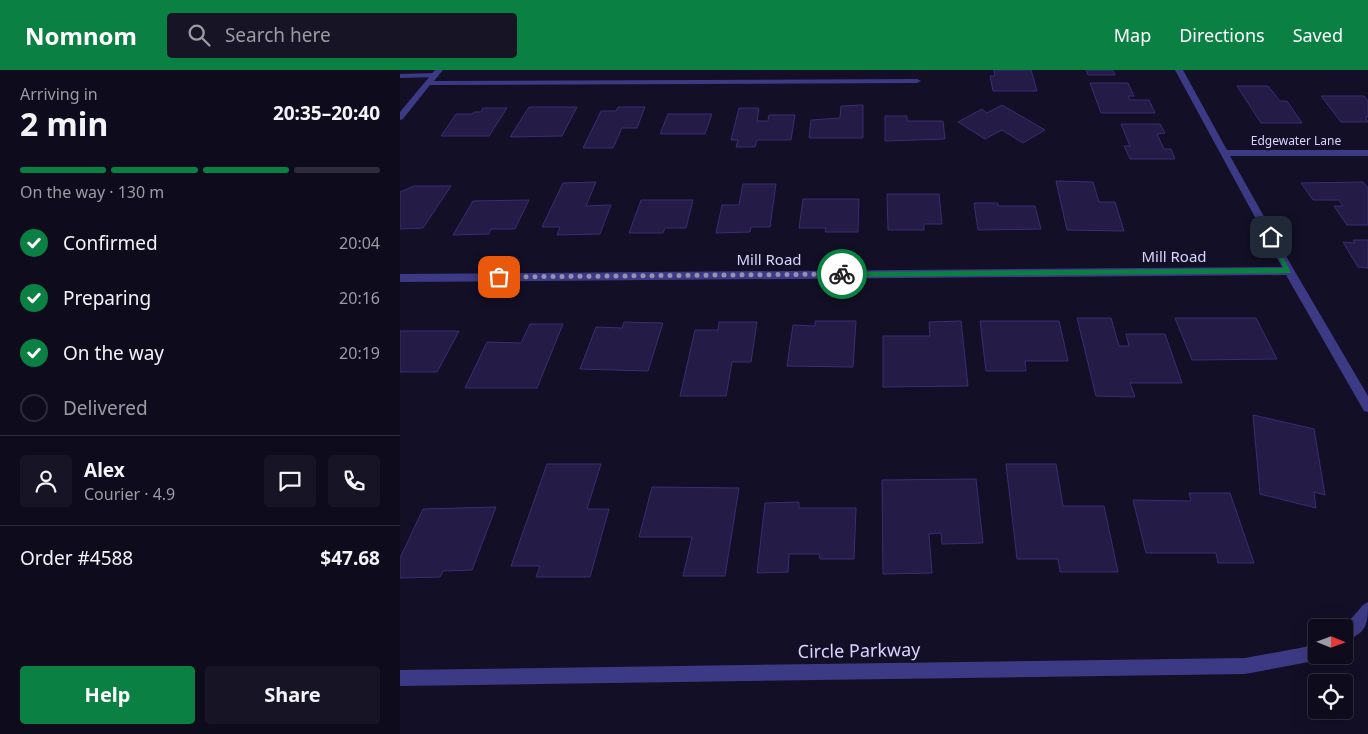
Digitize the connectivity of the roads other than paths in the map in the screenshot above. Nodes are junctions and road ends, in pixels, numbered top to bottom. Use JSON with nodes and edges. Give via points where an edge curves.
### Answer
{"nodes":[{"id":1,"x":1179,"y":70,"type":"edge"},
{"id":2,"x":437,"y":72,"type":"edge"},
{"id":3,"x":400,"y":76,"type":"edge"},
{"id":4,"x":917,"y":81,"type":"dead end"},
{"id":5,"x":429,"y":83,"type":"junction"},
{"id":6,"x":400,"y":117,"type":"edge"},
{"id":7,"x":1225,"y":153,"type":"junction"},
{"id":8,"x":1368,"y":153,"type":"edge"},
{"id":9,"x":1289,"y":271,"type":"junction"},
{"id":10,"x":400,"y":278,"type":"edge"},
{"id":11,"x":1368,"y":407,"type":"edge"},
{"id":12,"x":1368,"y":610,"type":"edge"},
{"id":13,"x":1353,"y":628,"type":"edge"},
{"id":14,"x":1308,"y":655,"type":"edge"},
{"id":15,"x":400,"y":678,"type":"edge"}],
"edges":[{"from":1,"to":7,"type":"street"},
{"from":2,"to":3,"type":"street"},
{"from":2,"to":5,"type":"street"},
{"from":4,"to":5,"type":"street"},
{"from":5,"to":6,"type":"street"},
{"from":7,"to":8,"type":"street","name":"Edgewater Lane"},
{"from":7,"to":9,"type":"street"},
{"from":9,"to":10,"type":"street","name":"Mill Road"},
{"from":9,"to":11,"type":"street"},
{"from":12,"to":13,"type":"street"},
{"from":14,"to":15,"type":"street","name":"Circle Parkway","via":[[1245,666]]}]}
